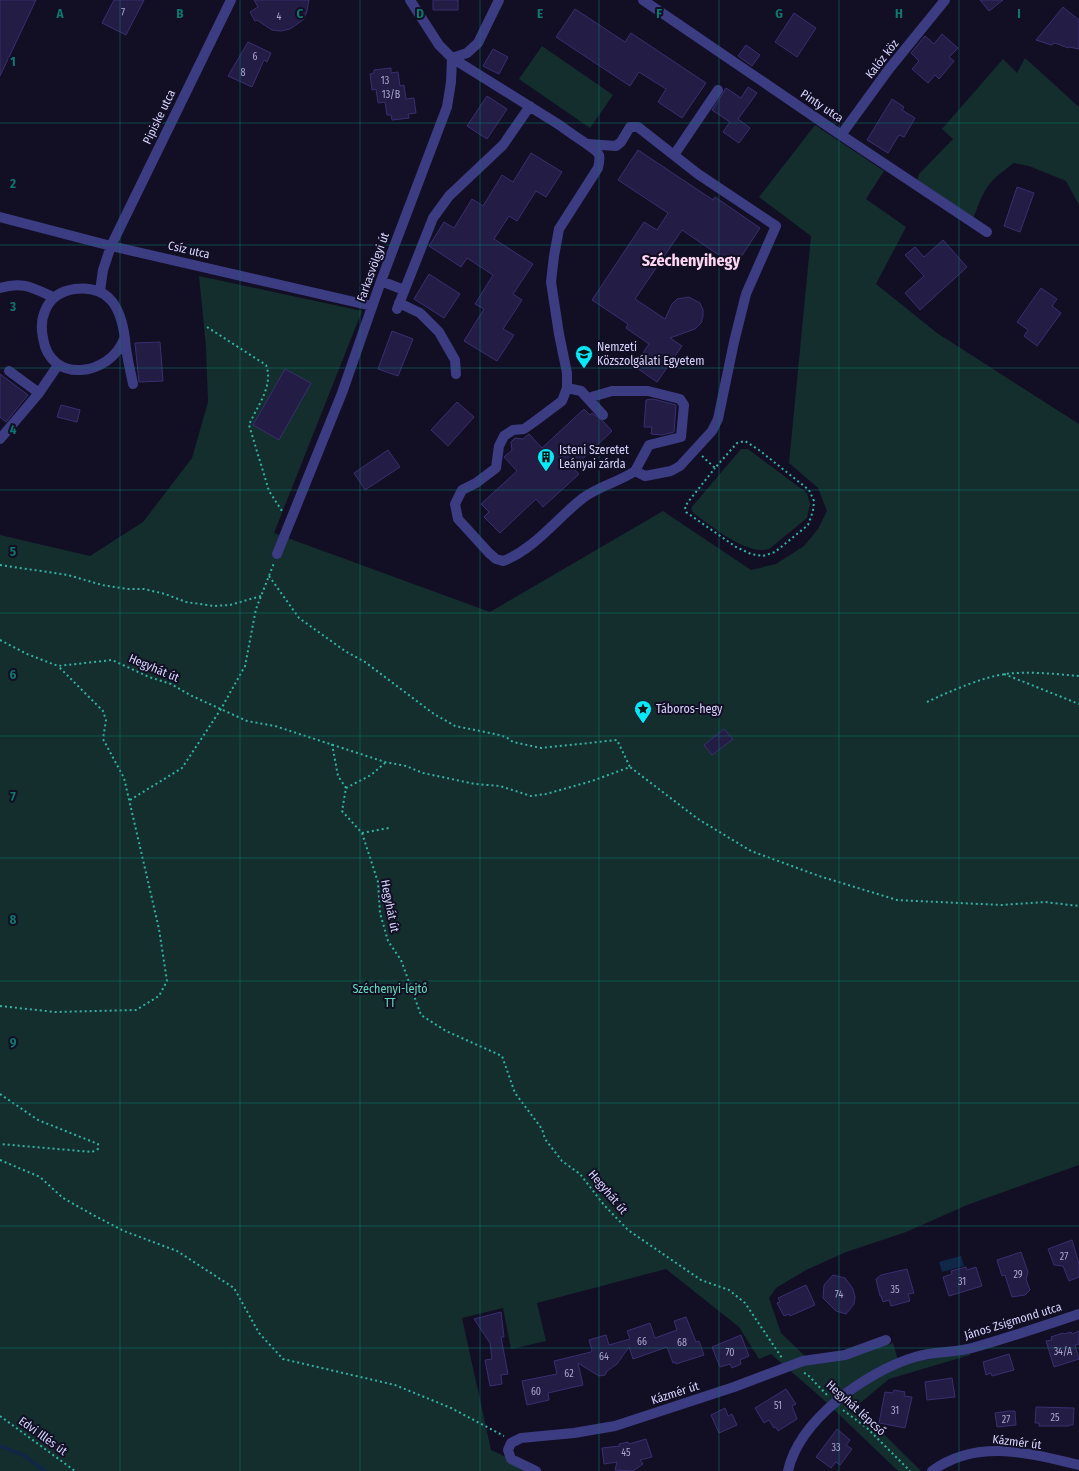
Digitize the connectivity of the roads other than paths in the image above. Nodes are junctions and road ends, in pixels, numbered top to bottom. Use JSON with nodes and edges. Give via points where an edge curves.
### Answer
{"nodes":[{"id":1,"x":231,"y":0,"type":"edge"},
{"id":2,"x":410,"y":0,"type":"edge"},
{"id":3,"x":499,"y":0,"type":"edge"},
{"id":4,"x":643,"y":0,"type":"edge"},
{"id":5,"x":945,"y":0,"type":"edge"},
{"id":6,"x":452,"y":58,"type":"junction"},
{"id":7,"x":718,"y":90,"type":"dead end"},
{"id":8,"x":530,"y":106,"type":"junction"},
{"id":9,"x":841,"y":135,"type":"junction"},
{"id":10,"x":588,"y":144,"type":"junction"},
{"id":11,"x":674,"y":155,"type":"junction"},
{"id":12,"x":0,"y":216,"type":"edge"},
{"id":13,"x":987,"y":232,"type":"dead end"},
{"id":14,"x":111,"y":246,"type":"junction"},
{"id":15,"x":381,"y":281,"type":"junction"},
{"id":16,"x":0,"y":288,"type":"edge"},
{"id":17,"x":404,"y":290,"type":"junction"},
{"id":18,"x":100,"y":291,"type":"junction"},
{"id":19,"x":53,"y":297,"type":"junction"},
{"id":20,"x":372,"y":306,"type":"junction"},
{"id":21,"x":124,"y":339,"type":"junction"},
{"id":22,"x":58,"y":365,"type":"junction"},
{"id":23,"x":9,"y":370,"type":"dead end"},
{"id":24,"x":456,"y":374,"type":"dead end"},
{"id":25,"x":133,"y":384,"type":"dead end"},
{"id":26,"x":567,"y":388,"type":"junction"},
{"id":27,"x":39,"y":393,"type":"junction"},
{"id":28,"x":588,"y":398,"type":"junction"},
{"id":29,"x":603,"y":415,"type":"dead end"},
{"id":30,"x":0,"y":439,"type":"edge"},
{"id":31,"x":635,"y":471,"type":"junction"},
{"id":32,"x":277,"y":554,"type":"road end"},
{"id":33,"x":1079,"y":1314,"type":"edge"},
{"id":34,"x":886,"y":1340,"type":"dead end"},
{"id":35,"x":1079,"y":1465,"type":"edge"},
{"id":36,"x":536,"y":1471,"type":"edge"},
{"id":37,"x":789,"y":1471,"type":"edge"},
{"id":38,"x":932,"y":1471,"type":"edge"}],
"edges":[{"from":1,"to":14,"type":"street","name":"Pipiske utca"},
{"from":2,"to":6,"type":"street","via":[[439,45]]},
{"from":3,"to":6,"type":"street","via":[[478,44],[467,53]]},
{"from":4,"to":9,"type":"street","name":"Pinty utca"},
{"from":5,"to":9,"type":"street","name":"Kalóz köz","via":[[889,69]]},
{"from":6,"to":8,"type":"street"},
{"from":6,"to":15,"type":"street","name":"Farkasvölgyi út","via":[[447,107]]},
{"from":7,"to":11,"type":"street"},
{"from":8,"to":10,"type":"street","via":[[572,136]]},
{"from":8,"to":17,"type":"street","via":[[503,145],[448,196],[433,218]]},
{"from":9,"to":13,"type":"street","name":"Pinty utca"},
{"from":10,"to":11,"type":"street","via":[[610,147],[619,145],[628,130],[634,126]]},
{"from":10,"to":26,"type":"street","via":[[599,153],[598,168],[559,229],[552,269],[553,298],[567,373]]},
{"from":11,"to":31,"type":"street","via":[[776,226],[746,294],[718,419],[712,431],[680,466],[671,471],[645,476]]},
{"from":12,"to":14,"type":"street","name":"Csíz utca"},
{"from":14,"to":18,"type":"street","name":"Pipiske utca","via":[[103,270]]},
{"from":14,"to":20,"type":"street","name":"Csíz utca"},
{"from":15,"to":17,"type":"street"},
{"from":15,"to":20,"type":"street","name":"Farkasvölgyi út"},
{"from":16,"to":19,"type":"street","via":[[20,284]]},
{"from":17,"to":24,"type":"street","via":[[398,306],[420,313],[439,332],[455,360]]},
{"from":18,"to":19,"type":"street","via":[[86,288],[70,290]]},
{"from":18,"to":21,"type":"street","via":[[119,313]]},
{"from":19,"to":22,"type":"street","via":[[44,312],[41,329],[47,352]]},
{"from":20,"to":32,"type":"street","name":"Farkasvölgyi út","via":[[342,393]]},
{"from":21,"to":22,"type":"street","via":[[121,348],[97,367],[78,370]]},
{"from":21,"to":25,"type":"street"},
{"from":22,"to":27,"type":"street"},
{"from":23,"to":27,"type":"street"},
{"from":26,"to":28,"type":"street","via":[[581,391]]},
{"from":26,"to":31,"type":"street","via":[[562,401],[524,429],[513,430],[504,436],[499,446],[496,468],[462,490],[455,504],[458,519],[489,553],[503,561],[520,553],[585,497],[604,484]]},
{"from":27,"to":30,"type":"street"},
{"from":28,"to":29,"type":"street"},
{"from":28,"to":31,"type":"street","via":[[612,391],[648,391],[680,399],[684,405],[681,437],[649,445]]},
{"from":33,"to":37,"type":"street","name":"János Zsigmond utca","via":[[1012,1337],[963,1350],[917,1356],[899,1362],[867,1379],[834,1403],[801,1440]]},
{"from":34,"to":36,"type":"street","name":"Kázmér út","via":[[845,1355],[803,1360],[734,1387],[615,1426],[574,1434],[521,1438],[511,1443],[508,1450],[511,1459]]},
{"from":35,"to":38,"type":"street","name":"Kázmér út","via":[[995,1450],[977,1451],[960,1456],[944,1462]]}]}
